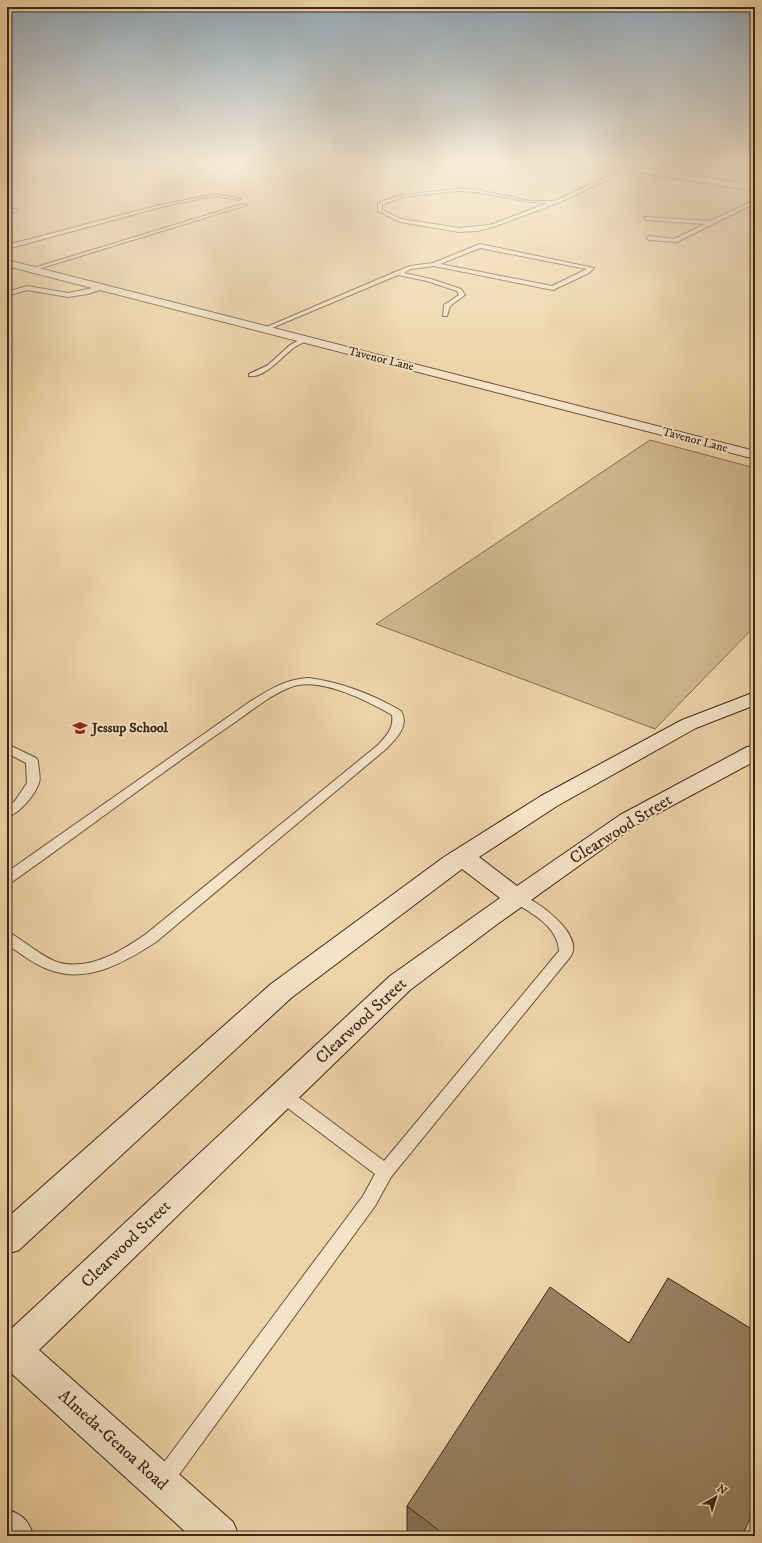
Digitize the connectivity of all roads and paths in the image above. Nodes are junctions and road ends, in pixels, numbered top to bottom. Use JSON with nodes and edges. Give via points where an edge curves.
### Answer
{"nodes":[{"id":1,"x":55,"y":234,"type":"edge"},
{"id":2,"x":150,"y":234,"type":"edge"},
{"id":3,"x":690,"y":234,"type":"edge"},
{"id":4,"x":648,"y":238,"type":"dead end"},
{"id":5,"x":7,"y":247,"type":"edge"},
{"id":6,"x":7,"y":263,"type":"edge"},
{"id":7,"x":434,"y":264,"type":"junction"},
{"id":8,"x":33,"y":270,"type":"junction"},
{"id":9,"x":397,"y":273,"type":"junction"},
{"id":10,"x":104,"y":288,"type":"junction"},
{"id":11,"x":7,"y":294,"type":"edge"},
{"id":12,"x":445,"y":315,"type":"dead end"},
{"id":13,"x":265,"y":329,"type":"junction"},
{"id":14,"x":306,"y":339,"type":"junction"},
{"id":15,"x":251,"y":375,"type":"dead end"},
{"id":16,"x":755,"y":455,"type":"edge"},
{"id":17,"x":755,"y":698,"type":"edge"},
{"id":18,"x":7,"y":748,"type":"edge"},
{"id":19,"x":755,"y":752,"type":"edge"},
{"id":20,"x":7,"y":813,"type":"edge"},
{"id":21,"x":462,"y":857,"type":"junction"},
{"id":22,"x":7,"y":879,"type":"edge"},
{"id":23,"x":517,"y":898,"type":"junction"},
{"id":24,"x":7,"y":938,"type":"edge"},
{"id":25,"x":283,"y":1095,"type":"junction"},
{"id":26,"x":385,"y":1172,"type":"junction"},
{"id":27,"x":7,"y":1239,"type":"edge"},
{"id":28,"x":9,"y":1351,"type":"edge"},
{"id":29,"x":161,"y":1484,"type":"junction"},
{"id":30,"x":7,"y":1529,"type":"edge"},
{"id":31,"x":14,"y":1536,"type":"edge"},
{"id":32,"x":219,"y":1536,"type":"edge"}],
"edges":[{"from":1,"to":5,"type":"lane"},
{"from":2,"to":8,"type":"lane"},
{"from":3,"to":4,"type":"lane","via":[[676,241]]},
{"from":6,"to":8,"type":"street","name":"Tavenor Lane"},
{"from":7,"to":7,"type":"lane","via":[[480,246],[591,268],[552,288]]},
{"from":7,"to":9,"type":"lane"},
{"from":8,"to":10,"type":"street","name":"Tavenor Lane"},
{"from":9,"to":12,"type":"lane","via":[[459,290],[462,296],[447,305]]},
{"from":9,"to":13,"type":"lane"},
{"from":10,"to":11,"type":"lane","via":[[68,295],[27,288]]},
{"from":10,"to":13,"type":"street","name":"Tavenor Lane"},
{"from":13,"to":14,"type":"street","name":"Tavenor Lane"},
{"from":14,"to":15,"type":"lane","via":[[292,346],[270,366]]},
{"from":14,"to":16,"type":"street","name":"Tavenor Lane"},
{"from":17,"to":21,"type":"street","via":[[668,735],[549,801]]},
{"from":18,"to":20,"type":"lane","via":[[32,761],[33,783],[20,804]]},
{"from":19,"to":23,"type":"street","name":"Clearwood Street","via":[[628,820]]},
{"from":21,"to":23,"type":"street"},
{"from":21,"to":27,"type":"street","via":[[281,991]]},
{"from":22,"to":24,"type":"lane","via":[[177,756],[286,686],[307,681],[329,684],[386,706],[397,713],[397,730],[382,747],[151,938],[123,957],[99,966],[60,968]]},
{"from":23,"to":25,"type":"street","name":"Clearwood Street","via":[[400,983]]},
{"from":23,"to":26,"type":"lane","via":[[560,930],[567,944],[566,952]]},
{"from":25,"to":26,"type":"lane"},
{"from":25,"to":28,"type":"street","name":"Clearwood Street"},
{"from":26,"to":29,"type":"lane","via":[[369,1201]]},
{"from":28,"to":29,"type":"street","name":"Almeda-Genoa Road"},
{"from":29,"to":32,"type":"street","name":"Almeda-Genoa Road"},
{"from":30,"to":31,"type":"street"}]}
